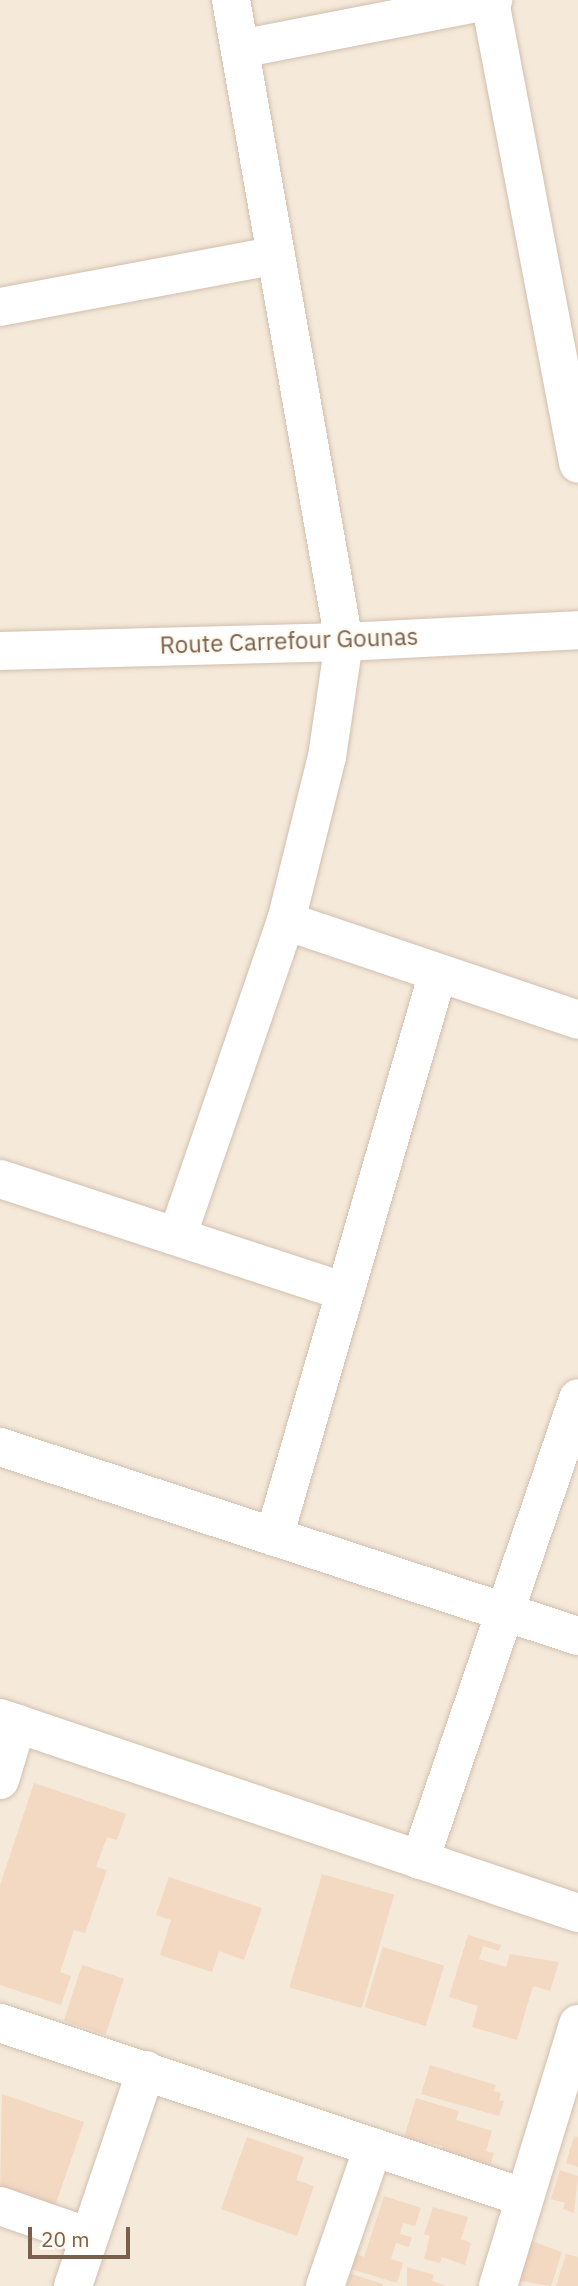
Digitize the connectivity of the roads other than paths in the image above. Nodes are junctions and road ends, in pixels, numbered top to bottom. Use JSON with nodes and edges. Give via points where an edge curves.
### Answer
{"nodes":[{"id":1,"x":232,"y":0,"type":"edge"},
{"id":2,"x":491,"y":0,"type":"edge"},
{"id":3,"x":240,"y":49,"type":"junction"},
{"id":4,"x":273,"y":256,"type":"junction"},
{"id":5,"x":0,"y":307,"type":"edge"},
{"id":6,"x":578,"y":464,"type":"edge"},
{"id":7,"x":578,"y":630,"type":"edge"},
{"id":8,"x":344,"y":642,"type":"junction"},
{"id":9,"x":0,"y":650,"type":"edge"},
{"id":10,"x":286,"y":921,"type":"junction"},
{"id":11,"x":437,"y":976,"type":"junction"},
{"id":12,"x":578,"y":1020,"type":"edge"},
{"id":13,"x":0,"y":1179,"type":"edge"},
{"id":14,"x":178,"y":1234,"type":"junction"},
{"id":15,"x":342,"y":1291,"type":"junction"},
{"id":16,"x":577,"y":1407,"type":"edge"},
{"id":17,"x":0,"y":1447,"type":"edge"},
{"id":18,"x":274,"y":1536,"type":"junction"},
{"id":19,"x":505,"y":1612,"type":"junction"},
{"id":20,"x":578,"y":1636,"type":"edge"},
{"id":21,"x":9,"y":1721,"type":"edge"},
{"id":22,"x":0,"y":1780,"type":"edge"},
{"id":23,"x":420,"y":1860,"type":"junction"},
{"id":24,"x":578,"y":1913,"type":"edge"},
{"id":25,"x":0,"y":2023,"type":"edge"},
{"id":26,"x":578,"y":2024,"type":"edge"},
{"id":27,"x":146,"y":2070,"type":"junction"},
{"id":28,"x":373,"y":2147,"type":"junction"},
{"id":29,"x":525,"y":2198,"type":"junction"},
{"id":30,"x":0,"y":2206,"type":"edge"},
{"id":31,"x":89,"y":2238,"type":"junction"},
{"id":32,"x":74,"y":2286,"type":"edge"},
{"id":33,"x":325,"y":2286,"type":"edge"},
{"id":34,"x":498,"y":2286,"type":"edge"}],
"edges":[{"from":1,"to":3,"type":"street"},
{"from":2,"to":3,"type":"street"},
{"from":2,"to":6,"type":"street"},
{"from":3,"to":4,"type":"street"},
{"from":4,"to":5,"type":"street"},
{"from":4,"to":8,"type":"street"},
{"from":7,"to":8,"type":"street","name":"Route Carrefour Gounas"},
{"from":8,"to":9,"type":"street","name":"Route Carrefour Gounas"},
{"from":8,"to":10,"type":"street","via":[[327,757]]},
{"from":10,"to":11,"type":"street"},
{"from":10,"to":14,"type":"street"},
{"from":11,"to":12,"type":"street"},
{"from":11,"to":15,"type":"street"},
{"from":13,"to":14,"type":"street"},
{"from":14,"to":15,"type":"street"},
{"from":15,"to":18,"type":"street"},
{"from":16,"to":19,"type":"street"},
{"from":17,"to":18,"type":"street"},
{"from":18,"to":19,"type":"street"},
{"from":19,"to":20,"type":"street"},
{"from":19,"to":23,"type":"street"},
{"from":21,"to":22,"type":"street"},
{"from":21,"to":23,"type":"street"},
{"from":23,"to":24,"type":"street"},
{"from":25,"to":27,"type":"street"},
{"from":26,"to":29,"type":"street"},
{"from":27,"to":28,"type":"street"},
{"from":27,"to":31,"type":"street"},
{"from":28,"to":29,"type":"street"},
{"from":28,"to":33,"type":"street"},
{"from":29,"to":34,"type":"street"},
{"from":30,"to":31,"type":"street"},
{"from":31,"to":32,"type":"street"}]}
